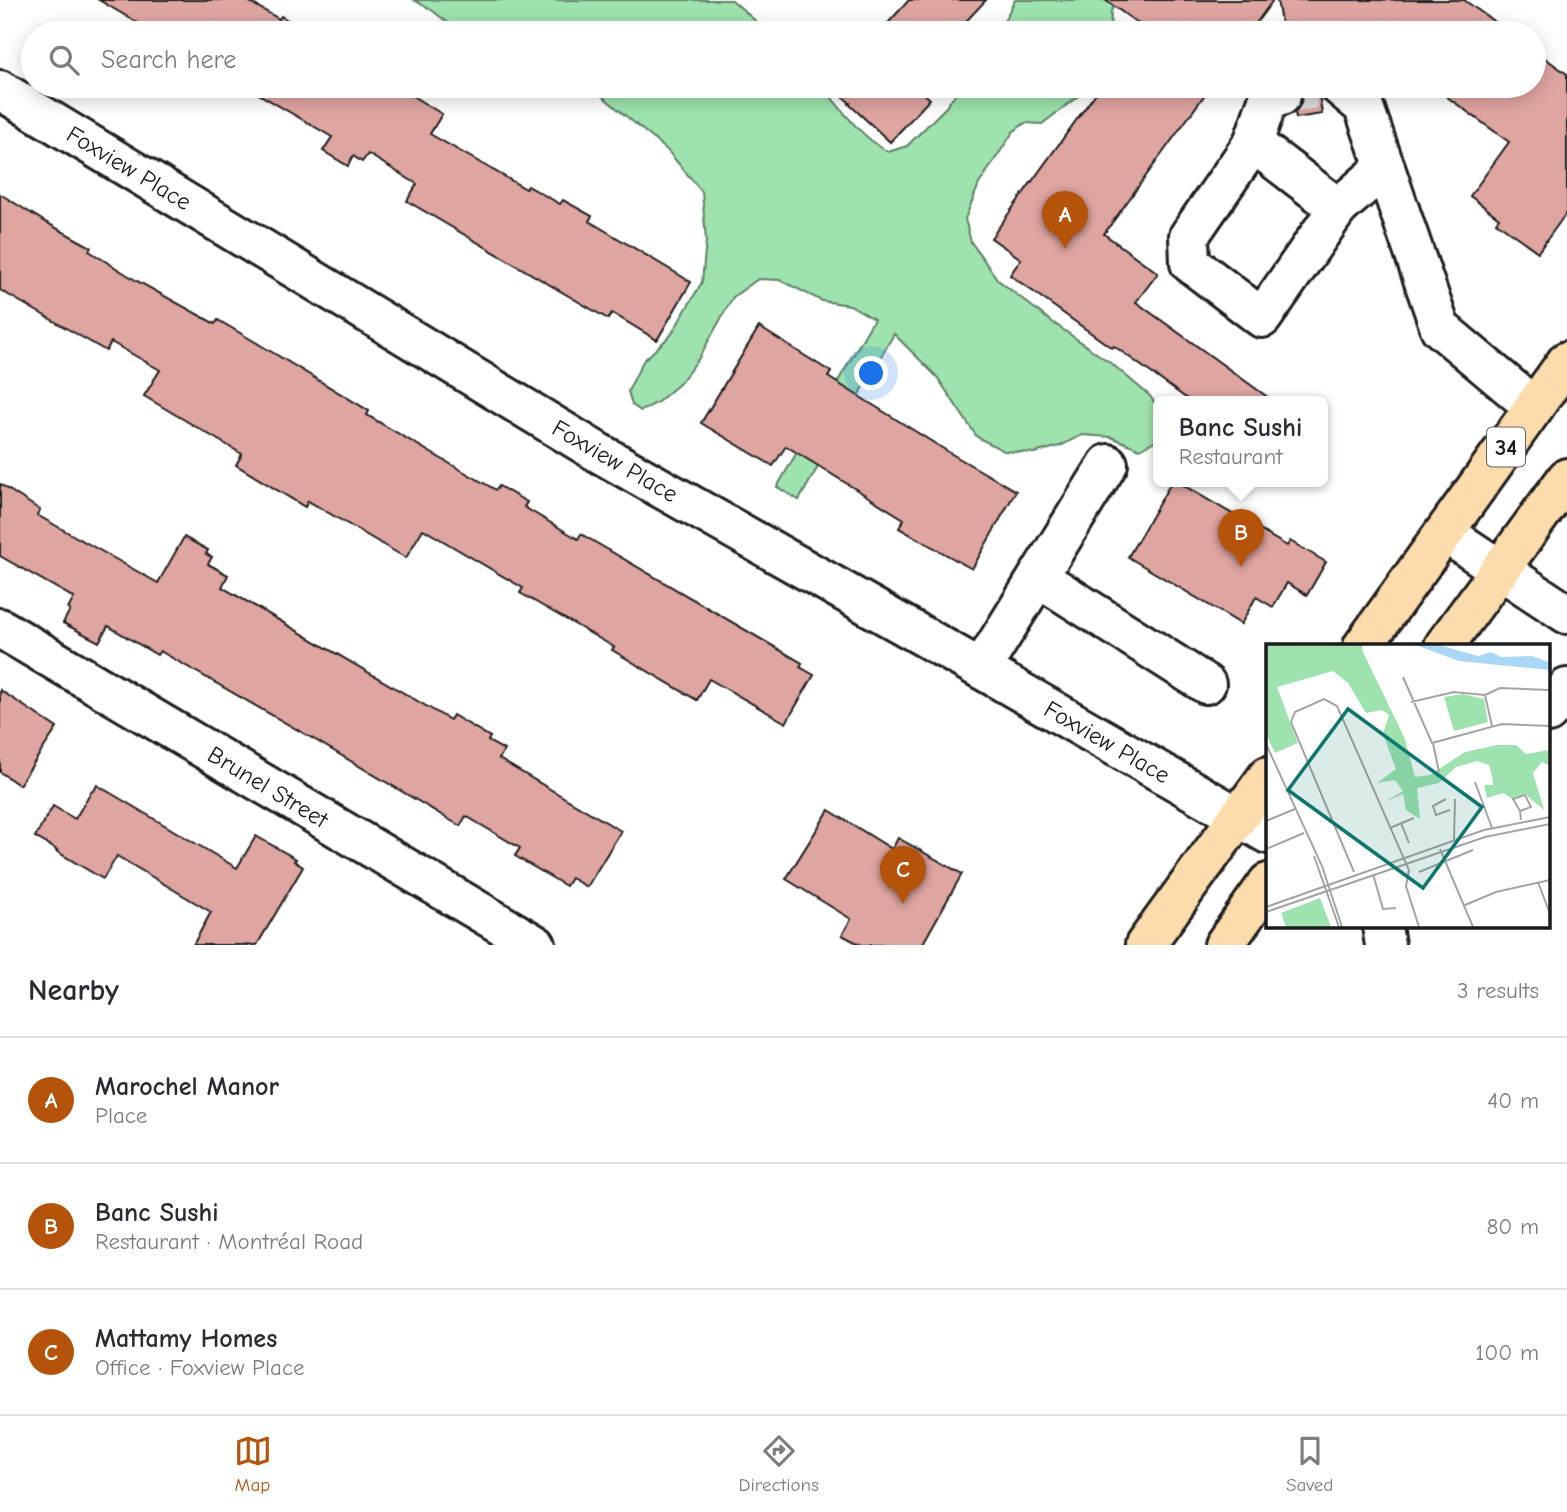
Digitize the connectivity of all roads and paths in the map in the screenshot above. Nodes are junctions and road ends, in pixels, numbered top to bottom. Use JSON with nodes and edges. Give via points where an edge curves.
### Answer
{"nodes":[{"id":1,"x":0,"y":90,"type":"edge"},
{"id":2,"x":1277,"y":98,"type":"edge"},
{"id":3,"x":1340,"y":98,"type":"edge"},
{"id":4,"x":1253,"y":143,"type":"junction"},
{"id":5,"x":1385,"y":167,"type":"junction"},
{"id":6,"x":1338,"y":208,"type":"junction"},
{"id":7,"x":1567,"y":361,"type":"edge"},
{"id":8,"x":1534,"y":407,"type":"junction"},
{"id":9,"x":1108,"y":464,"type":"dead end"},
{"id":10,"x":1567,"y":478,"type":"edge"},
{"id":11,"x":1445,"y":533,"type":"junction"},
{"id":12,"x":1500,"y":571,"type":"junction"},
{"id":13,"x":1038,"y":577,"type":"junction"},
{"id":14,"x":1567,"y":614,"type":"edge"},
{"id":15,"x":0,"y":628,"type":"edge"},
{"id":16,"x":1364,"y":644,"type":"edge"},
{"id":17,"x":1445,"y":644,"type":"edge"},
{"id":18,"x":981,"y":669,"type":"junction"},
{"id":19,"x":1206,"y":684,"type":"dead end"},
{"id":20,"x":1567,"y":688,"type":"edge"},
{"id":21,"x":1550,"y":710,"type":"edge"},
{"id":22,"x":1266,"y":783,"type":"edge"},
{"id":23,"x":1253,"y":825,"type":"edge"},
{"id":24,"x":1266,"y":886,"type":"edge"},
{"id":25,"x":536,"y":945,"type":"edge"},
{"id":26,"x":1145,"y":945,"type":"edge"},
{"id":27,"x":1224,"y":945,"type":"edge"}],
"edges":[{"from":1,"to":18,"type":"street","name":"Foxview Place","via":[[599,453]]},
{"from":2,"to":4,"type":"street","via":[[1268,100]]},
{"from":3,"to":5,"type":"street","via":[[1364,107]]},
{"from":4,"to":6,"type":"street"},
{"from":4,"to":6,"type":"street","via":[[1189,236],[1190,263],[1200,271],[1262,318]]},
{"from":5,"to":6,"type":"street"},
{"from":5,"to":8,"type":"street","via":[[1440,328]]},
{"from":7,"to":8,"type":"main road","number":"34"},
{"from":8,"to":11,"type":"main road","number":"34"},
{"from":9,"to":13,"type":"street"},
{"from":10,"to":12,"type":"main road"},
{"from":11,"to":12,"type":"street"},
{"from":11,"to":16,"type":"main road","number":"34"},
{"from":12,"to":14,"type":"street"},
{"from":12,"to":17,"type":"main road"},
{"from":13,"to":18,"type":"street"},
{"from":13,"to":19,"type":"street"},
{"from":15,"to":25,"type":"street","name":"Brunel Street"},
{"from":18,"to":23,"type":"street","name":"Foxview Place"},
{"from":20,"to":21,"type":"street"},
{"from":22,"to":23,"type":"main road"},
{"from":23,"to":26,"type":"main road"},
{"from":24,"to":27,"type":"main road"}]}
